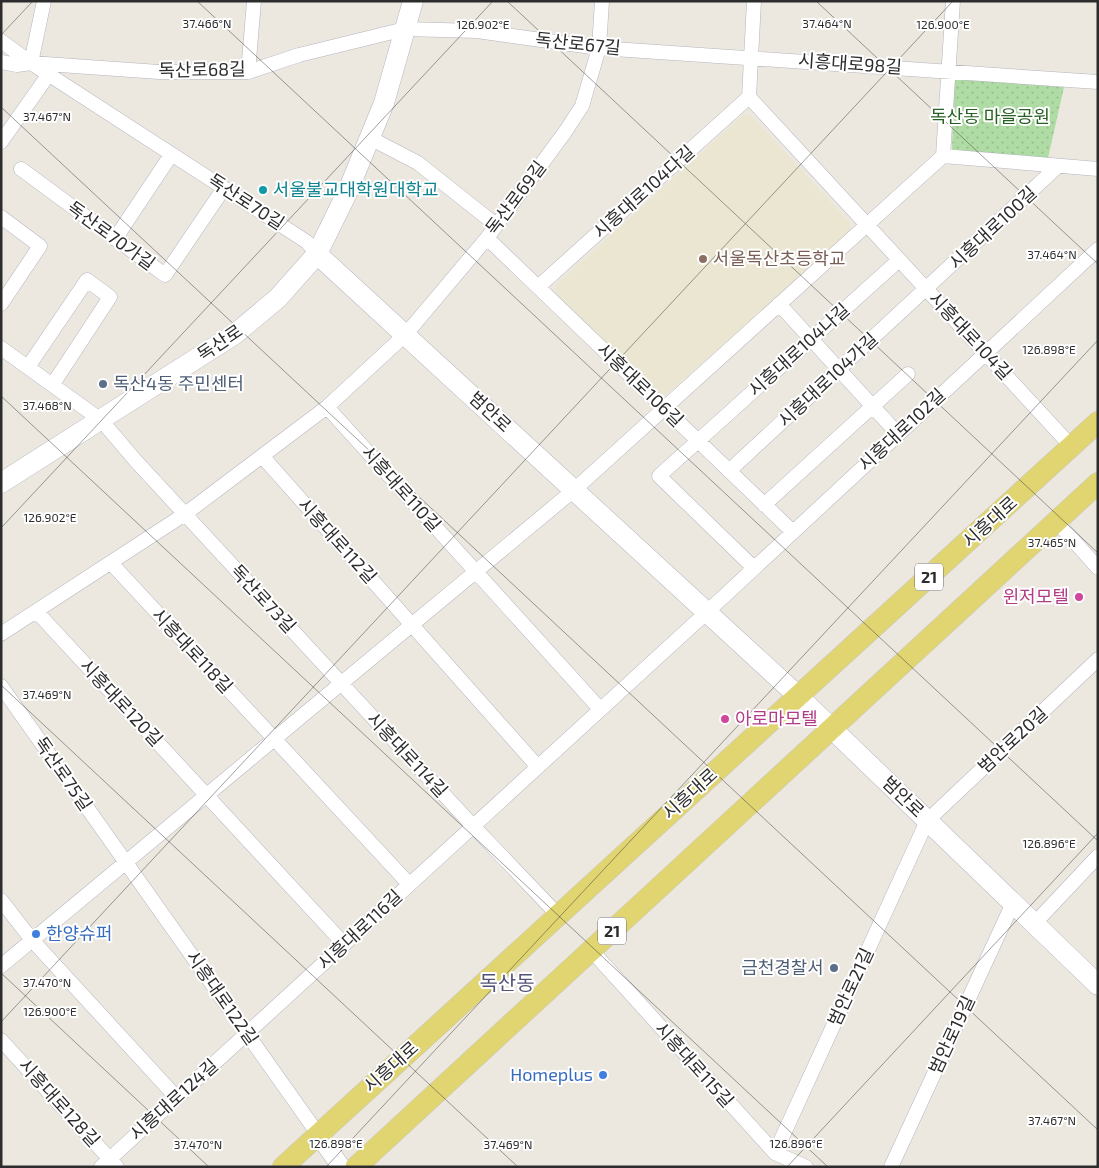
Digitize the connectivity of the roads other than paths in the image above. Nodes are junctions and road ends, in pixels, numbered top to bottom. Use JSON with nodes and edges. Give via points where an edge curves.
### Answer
{"nodes":[{"id":1,"x":44,"y":1,"type":"edge"},
{"id":2,"x":254,"y":1,"type":"edge"},
{"id":3,"x":412,"y":1,"type":"edge"},
{"id":4,"x":602,"y":1,"type":"edge"},
{"id":5,"x":754,"y":1,"type":"edge"},
{"id":6,"x":954,"y":1,"type":"edge"},
{"id":7,"x":405,"y":29,"type":"junction"},
{"id":8,"x":1,"y":41,"type":"edge"},
{"id":9,"x":599,"y":48,"type":"junction"},
{"id":10,"x":751,"y":56,"type":"junction"},
{"id":11,"x":1,"y":62,"type":"edge"},
{"id":12,"x":30,"y":62,"type":"junction"},
{"id":13,"x":950,"y":71,"type":"junction"},
{"id":14,"x":248,"y":72,"type":"junction"},
{"id":15,"x":48,"y":74,"type":"junction"},
{"id":16,"x":1098,"y":82,"type":"edge"},
{"id":17,"x":749,"y":97,"type":"junction"},
{"id":18,"x":370,"y":138,"type":"junction"},
{"id":19,"x":1,"y":142,"type":"edge"},
{"id":20,"x":172,"y":155,"type":"junction"},
{"id":21,"x":942,"y":156,"type":"junction"},
{"id":22,"x":1058,"y":166,"type":"junction"},
{"id":23,"x":21,"y":169,"type":"dead end"},
{"id":24,"x":1098,"y":169,"type":"edge"},
{"id":25,"x":224,"y":188,"type":"junction"},
{"id":26,"x":1,"y":218,"type":"edge"},
{"id":27,"x":496,"y":225,"type":"junction"},
{"id":28,"x":867,"y":225,"type":"junction"},
{"id":29,"x":486,"y":238,"type":"junction"},
{"id":30,"x":115,"y":239,"type":"junction"},
{"id":31,"x":1098,"y":249,"type":"edge"},
{"id":32,"x":317,"y":254,"type":"junction"},
{"id":33,"x":899,"y":260,"type":"junction"},
{"id":34,"x":538,"y":287,"type":"junction"},
{"id":35,"x":927,"y":290,"type":"junction"},
{"id":36,"x":1,"y":304,"type":"edge"},
{"id":37,"x":779,"y":304,"type":"junction"},
{"id":38,"x":406,"y":334,"type":"junction"},
{"id":39,"x":811,"y":339,"type":"junction"},
{"id":40,"x":2,"y":350,"type":"edge"},
{"id":41,"x":986,"y":353,"type":"junction"},
{"id":42,"x":28,"y":367,"type":"junction"},
{"id":43,"x":840,"y":370,"type":"junction"},
{"id":44,"x":908,"y":374,"type":"dead end"},
{"id":45,"x":52,"y":384,"type":"junction"},
{"id":46,"x":872,"y":406,"type":"junction"},
{"id":47,"x":327,"y":407,"type":"junction"},
{"id":48,"x":664,"y":408,"type":"junction"},
{"id":49,"x":101,"y":420,"type":"junction"},
{"id":50,"x":1098,"y":422,"type":"edge"},
{"id":51,"x":898,"y":434,"type":"junction"},
{"id":52,"x":698,"y":441,"type":"junction"},
{"id":53,"x":1072,"y":447,"type":"junction"},
{"id":54,"x":262,"y":456,"type":"junction"},
{"id":55,"x":730,"y":471,"type":"junction"},
{"id":56,"x":1,"y":483,"type":"edge"},
{"id":57,"x":1098,"y":483,"type":"edge"},
{"id":58,"x":574,"y":490,"type":"junction"},
{"id":59,"x":764,"y":505,"type":"junction"},
{"id":60,"x":185,"y":514,"type":"junction"},
{"id":61,"x":1056,"y":521,"type":"junction"},
{"id":62,"x":793,"y":532,"type":"junction"},
{"id":63,"x":111,"y":562,"type":"junction"},
{"id":64,"x":754,"y":568,"type":"junction"},
{"id":65,"x":1098,"y":568,"type":"edge"},
{"id":66,"x":476,"y":572,"type":"junction"},
{"id":67,"x":36,"y":612,"type":"junction"},
{"id":68,"x":707,"y":612,"type":"junction"},
{"id":69,"x":412,"y":625,"type":"junction"},
{"id":70,"x":1,"y":634,"type":"edge"},
{"id":71,"x":1098,"y":659,"type":"edge"},
{"id":72,"x":341,"y":683,"type":"junction"},
{"id":73,"x":1,"y":686,"type":"edge"},
{"id":74,"x":798,"y":696,"type":"junction"},
{"id":75,"x":600,"y":709,"type":"junction"},
{"id":76,"x":832,"y":728,"type":"junction"},
{"id":77,"x":274,"y":738,"type":"junction"},
{"id":78,"x":538,"y":767,"type":"junction"},
{"id":79,"x":206,"y":795,"type":"junction"},
{"id":80,"x":927,"y":821,"type":"junction"},
{"id":81,"x":473,"y":826,"type":"junction"},
{"id":82,"x":1098,"y":856,"type":"edge"},
{"id":83,"x":126,"y":862,"type":"junction"},
{"id":84,"x":409,"y":884,"type":"junction"},
{"id":85,"x":1,"y":900,"type":"edge"},
{"id":86,"x":1013,"y":903,"type":"junction"},
{"id":87,"x":558,"y":915,"type":"junction"},
{"id":88,"x":1034,"y":924,"type":"junction"},
{"id":89,"x":32,"y":940,"type":"junction"},
{"id":90,"x":344,"y":944,"type":"junction"},
{"id":91,"x":591,"y":950,"type":"junction"},
{"id":92,"x":1,"y":966,"type":"edge"},
{"id":93,"x":1098,"y":985,"type":"edge"},
{"id":94,"x":246,"y":1034,"type":"junction"},
{"id":95,"x":1,"y":1040,"type":"edge"},
{"id":96,"x":177,"y":1098,"type":"junction"},
{"id":97,"x":318,"y":1134,"type":"junction"},
{"id":98,"x":775,"y":1153,"type":"junction"},
{"id":99,"x":109,"y":1164,"type":"edge"},
{"id":100,"x":283,"y":1167,"type":"edge"},
{"id":101,"x":341,"y":1167,"type":"edge"},
{"id":102,"x":356,"y":1167,"type":"edge"},
{"id":103,"x":806,"y":1167,"type":"edge"},
{"id":104,"x":891,"y":1167,"type":"edge"}],
"edges":[{"from":1,"to":12,"type":"street"},
{"from":2,"to":14,"type":"street"},
{"from":3,"to":7,"type":"main road","name":"독산로"},
{"from":4,"to":9,"type":"street","name":"독산로69길"},
{"from":5,"to":10,"type":"street"},
{"from":6,"to":13,"type":"street"},
{"from":7,"to":9,"type":"street","name":"독산로67길","via":[[477,31]]},
{"from":7,"to":14,"type":"street","name":"독산로68길","via":[[299,55]]},
{"from":7,"to":18,"type":"main road","name":"독산로","via":[[384,104]]},
{"from":8,"to":12,"type":"street"},
{"from":9,"to":10,"type":"street","name":"독산로67길"},
{"from":9,"to":27,"type":"street","name":"독산로69길","via":[[582,106]]},
{"from":10,"to":13,"type":"street","name":"시흥대로98길"},
{"from":10,"to":17,"type":"street"},
{"from":11,"to":12,"type":"street","via":[[17,65]]},
{"from":12,"to":14,"type":"street","name":"독산로68길","via":[[159,72]]},
{"from":12,"to":15,"type":"street","name":"독산로70길"},
{"from":13,"to":16,"type":"street","name":"시흥대로98길"},
{"from":13,"to":21,"type":"street"},
{"from":15,"to":19,"type":"street"},
{"from":15,"to":20,"type":"street","name":"독산로70길"},
{"from":17,"to":28,"type":"street","name":"시흥대로104길"},
{"from":17,"to":34,"type":"street","name":"시흥대로104다길"},
{"from":18,"to":27,"type":"street","via":[[418,163]]},
{"from":18,"to":32,"type":"main road","name":"독산로"},
{"from":20,"to":25,"type":"street","name":"독산로70길"},
{"from":20,"to":30,"type":"street"},
{"from":21,"to":22,"type":"street","name":"시흥대로100길"},
{"from":21,"to":28,"type":"street"},
{"from":22,"to":24,"type":"street","name":"시흥대로100길"},
{"from":22,"to":35,"type":"street","name":"시흥대로100길"},
{"from":23,"to":30,"type":"street","name":"독산로70가길"},
{"from":25,"to":30,"type":"street","name":"독산로70가길","via":[[165,275]]},
{"from":25,"to":32,"type":"street","name":"독산로70길","via":[[307,242]]},
{"from":26,"to":36,"type":"street","via":[[40,246]]},
{"from":27,"to":29,"type":"street","name":"독산로69길"},
{"from":28,"to":33,"type":"street","name":"시흥대로104길"},
{"from":28,"to":37,"type":"street"},
{"from":29,"to":34,"type":"street","name":"시흥대로106길"},
{"from":29,"to":38,"type":"street","name":"독산로69길"},
{"from":31,"to":41,"type":"street","name":"시흥대로102길"},
{"from":32,"to":38,"type":"main road","name":"범안로"},
{"from":32,"to":49,"type":"main road","name":"독산로","via":[[278,298],[235,334]]},
{"from":33,"to":35,"type":"street","name":"시흥대로104길"},
{"from":33,"to":39,"type":"street","name":"시흥대로104나길"},
{"from":34,"to":48,"type":"street","name":"시흥대로106길"},
{"from":35,"to":41,"type":"street","name":"시흥대로104길"},
{"from":35,"to":43,"type":"street","name":"시흥대로104가길"},
{"from":37,"to":39,"type":"street"},
{"from":37,"to":48,"type":"street"},
{"from":38,"to":47,"type":"street"},
{"from":38,"to":58,"type":"main road","name":"범안로"},
{"from":39,"to":43,"type":"street"},
{"from":39,"to":52,"type":"street","name":"시흥대로104나길"},
{"from":40,"to":42,"type":"street","name":"독산로73길"},
{"from":41,"to":51,"type":"street","name":"시흥대로102길"},
{"from":41,"to":53,"type":"street","name":"시흥대로104길"},
{"from":42,"to":45,"type":"street","name":"독산로73길"},
{"from":42,"to":45,"type":"street","via":[[87,280],[110,296]]},
{"from":43,"to":46,"type":"street"},
{"from":43,"to":55,"type":"street","name":"시흥대로104가길"},
{"from":44,"to":46,"type":"street"},
{"from":45,"to":49,"type":"street","name":"독산로73길"},
{"from":46,"to":51,"type":"street"},
{"from":46,"to":59,"type":"street"},
{"from":47,"to":54,"type":"street"},
{"from":47,"to":66,"type":"street","name":"시흥대로110길"},
{"from":48,"to":52,"type":"street","name":"시흥대로106길"},
{"from":48,"to":58,"type":"street"},
{"from":49,"to":56,"type":"main road","name":"독산로"},
{"from":49,"to":60,"type":"street","name":"독산로73길"},
{"from":50,"to":53,"type":"main road","name":"시흥대로","number":"21"},
{"from":51,"to":62,"type":"street","name":"시흥대로102길"},
{"from":52,"to":55,"type":"street","name":"시흥대로106길"},
{"from":52,"to":64,"type":"street","name":"시흥대로104나길","via":[[659,476]]},
{"from":53,"to":74,"type":"main road","name":"시흥대로","number":"21"},
{"from":54,"to":60,"type":"street"},
{"from":54,"to":69,"type":"street","name":"시흥대로112길"},
{"from":55,"to":59,"type":"street","name":"시흥대로106길"},
{"from":57,"to":61,"type":"main road","number":"21"},
{"from":58,"to":66,"type":"street"},
{"from":58,"to":68,"type":"main road","name":"범안로"},
{"from":59,"to":62,"type":"street","name":"시흥대로106길"},
{"from":60,"to":63,"type":"street"},
{"from":60,"to":72,"type":"street","name":"독산로73길"},
{"from":61,"to":65,"type":"street"},
{"from":61,"to":76,"type":"main road","number":"21"},
{"from":62,"to":64,"type":"street","name":"시흥대로102길"},
{"from":63,"to":67,"type":"street"},
{"from":63,"to":77,"type":"street","name":"시흥대로118길"},
{"from":64,"to":68,"type":"street","name":"시흥대로102길"},
{"from":66,"to":69,"type":"street"},
{"from":66,"to":75,"type":"street","name":"시흥대로110길"},
{"from":67,"to":70,"type":"street"},
{"from":67,"to":79,"type":"street","name":"시흥대로120길"},
{"from":68,"to":74,"type":"main road","name":"범안로"},
{"from":68,"to":75,"type":"street"},
{"from":69,"to":72,"type":"street"},
{"from":69,"to":78,"type":"street","name":"시흥대로112길"},
{"from":71,"to":80,"type":"street","name":"범안로20길"},
{"from":72,"to":77,"type":"street"},
{"from":72,"to":81,"type":"street","name":"시흥대로114길"},
{"from":73,"to":83,"type":"street","name":"독산로75길"},
{"from":74,"to":76,"type":"main road","name":"범안로"},
{"from":74,"to":87,"type":"main road","name":"시흥대로","number":"21"},
{"from":75,"to":78,"type":"street"},
{"from":76,"to":80,"type":"main road","name":"범안로"},
{"from":76,"to":91,"type":"main road","number":"21"},
{"from":77,"to":79,"type":"street"},
{"from":77,"to":84,"type":"street","name":"시흥대로118길"},
{"from":78,"to":81,"type":"street"},
{"from":79,"to":83,"type":"street"},
{"from":79,"to":90,"type":"street","name":"시흥대로120길"},
{"from":80,"to":86,"type":"main road","name":"범안로"},
{"from":80,"to":98,"type":"street","name":"범안로21길"},
{"from":81,"to":84,"type":"street","name":"시흥대로116길"},
{"from":81,"to":87,"type":"street","name":"시흥대로114길"},
{"from":82,"to":88,"type":"street"},
{"from":83,"to":89,"type":"street"},
{"from":83,"to":94,"type":"street","name":"시흥대로122길"},
{"from":84,"to":90,"type":"street","name":"시흥대로116길"},
{"from":85,"to":89,"type":"street"},
{"from":86,"to":88,"type":"main road","name":"범안로"},
{"from":86,"to":104,"type":"street","name":"범안로19길"},
{"from":87,"to":97,"type":"main road","name":"시흥대로","number":"21"},
{"from":88,"to":93,"type":"main road","name":"범안로"},
{"from":89,"to":92,"type":"street"},
{"from":89,"to":96,"type":"street"},
{"from":90,"to":94,"type":"street","name":"시흥대로116길"},
{"from":91,"to":98,"type":"street","name":"시흥대로115길"},
{"from":91,"to":102,"type":"main road","number":"21"},
{"from":94,"to":96,"type":"street","name":"시흥대로124길"},
{"from":94,"to":97,"type":"street","name":"시흥대로122길"},
{"from":95,"to":99,"type":"street","name":"시흥대로128길"},
{"from":96,"to":99,"type":"street","name":"시흥대로124길"},
{"from":97,"to":100,"type":"main road","name":"시흥대로","number":"21"},
{"from":97,"to":101,"type":"street"},
{"from":98,"to":103,"type":"street","name":"시흥대로115길"}]}
